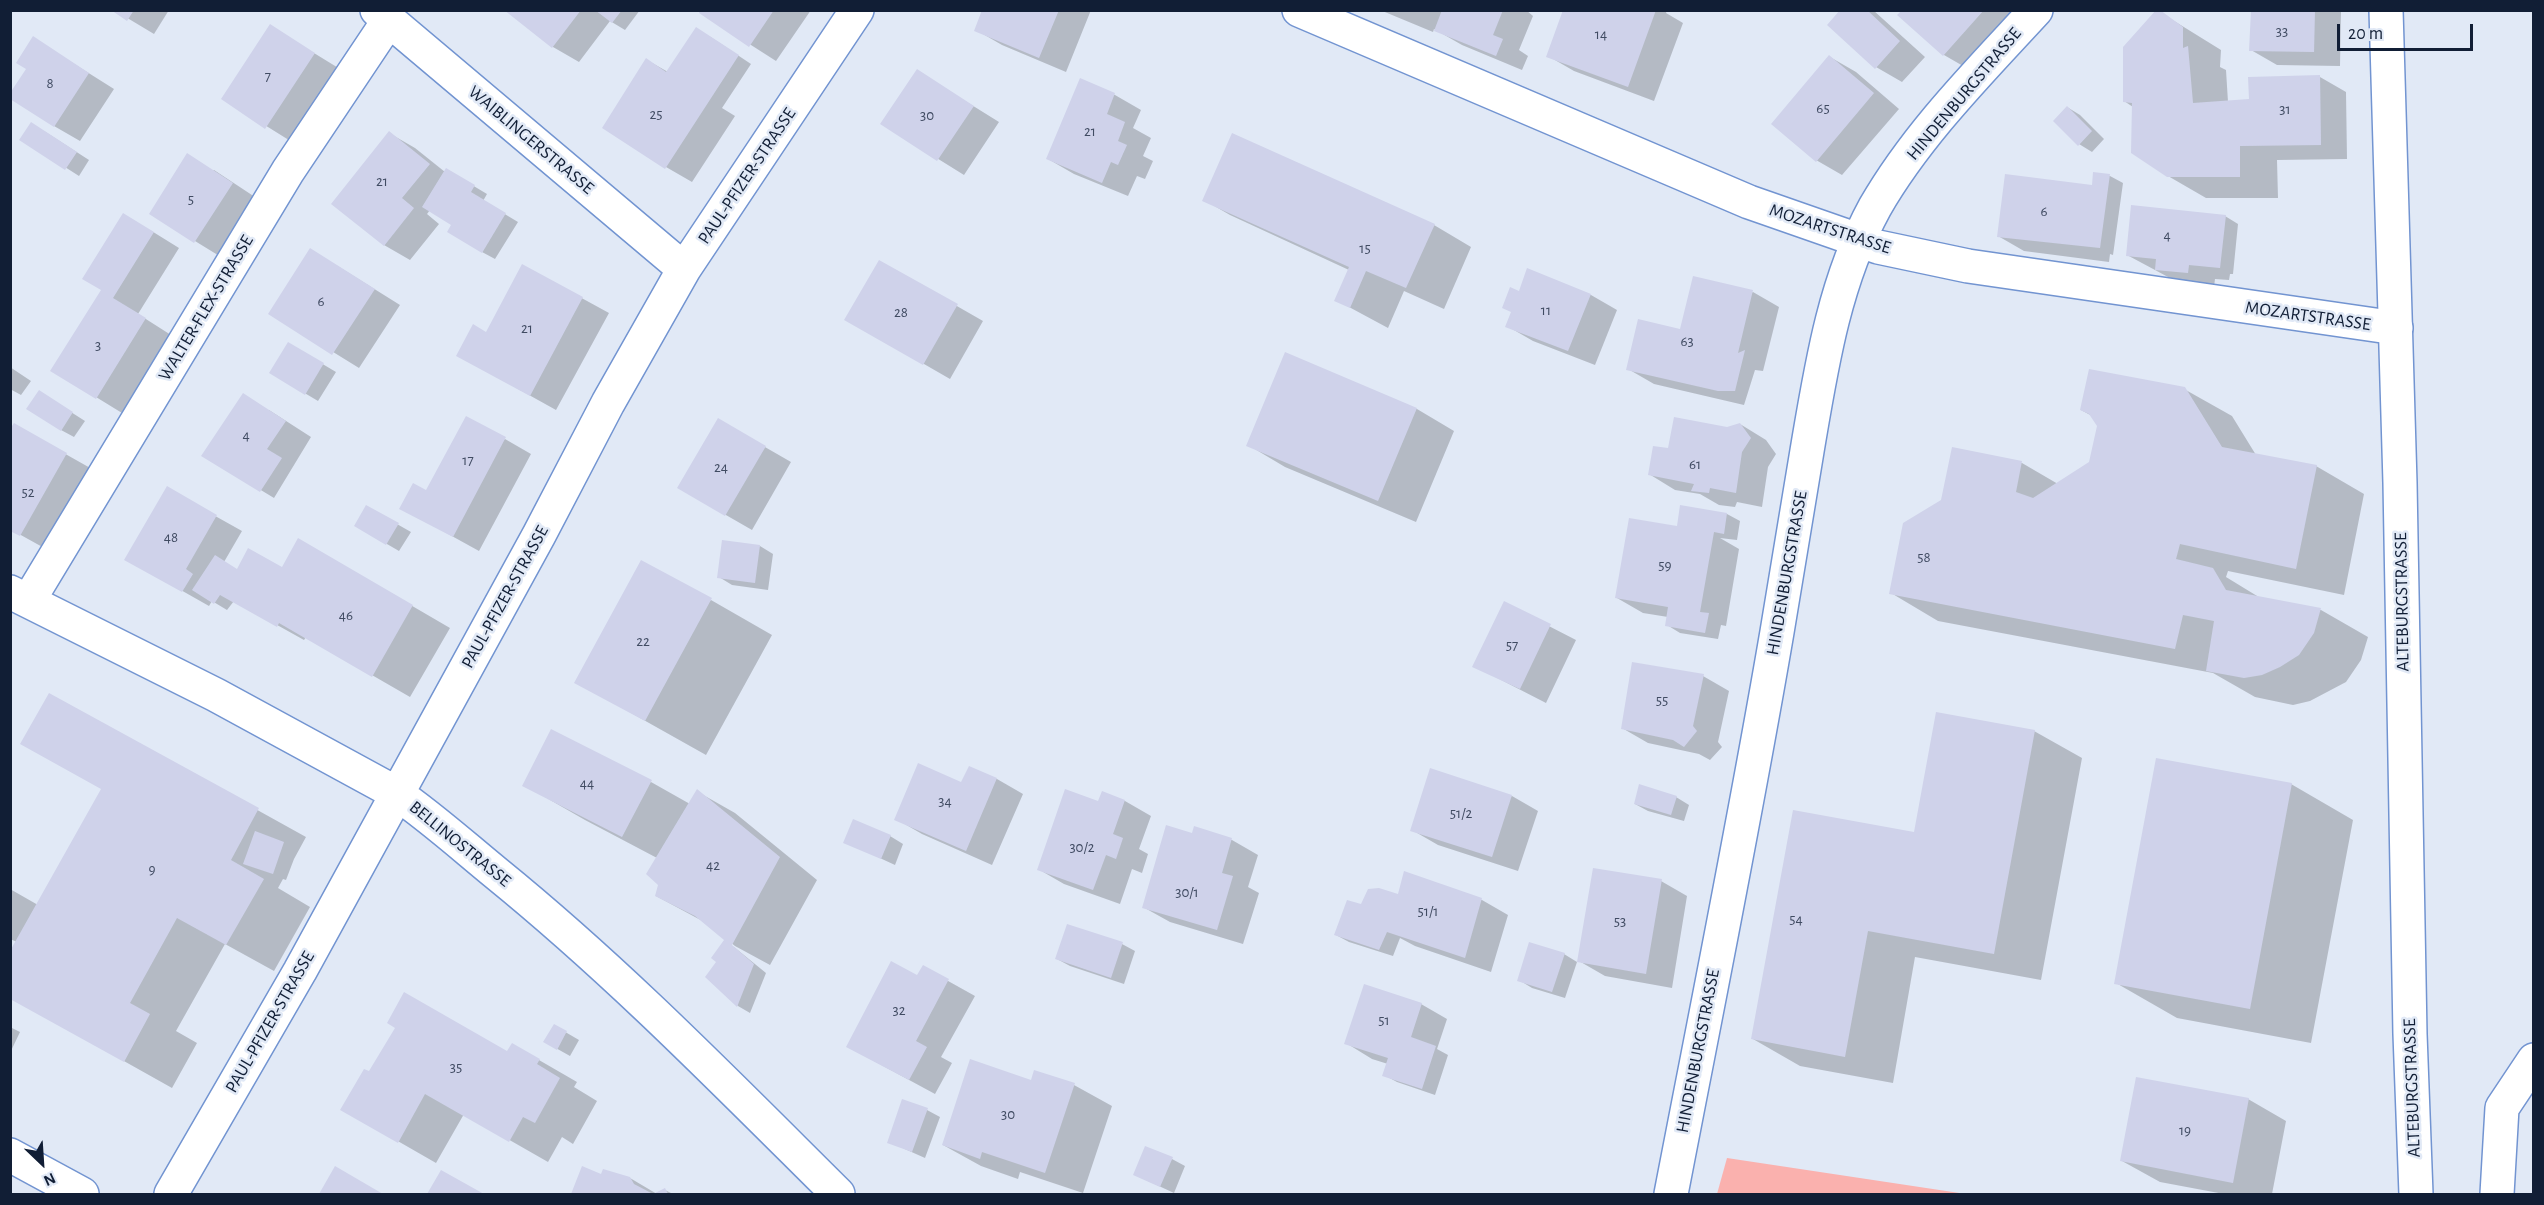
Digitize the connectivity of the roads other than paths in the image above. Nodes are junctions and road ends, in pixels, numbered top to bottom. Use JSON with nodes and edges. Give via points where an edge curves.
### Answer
{"nodes":[{"id":1,"x":857,"y":10,"type":"edge"},
{"id":2,"x":1299,"y":10,"type":"edge"},
{"id":3,"x":2036,"y":10,"type":"edge"},
{"id":4,"x":2386,"y":10,"type":"edge"},
{"id":5,"x":383,"y":15,"type":"edge"},
{"id":6,"x":1859,"y":241,"type":"junction"},
{"id":7,"x":684,"y":269,"type":"junction"},
{"id":8,"x":2396,"y":328,"type":"junction"},
{"id":9,"x":20,"y":596,"type":"edge"},
{"id":10,"x":396,"y":793,"type":"junction"},
{"id":11,"x":2534,"y":1060,"type":"edge"},
{"id":12,"x":10,"y":1155,"type":"edge"},
{"id":13,"x":82,"y":1194,"type":"edge"},
{"id":14,"x":171,"y":1194,"type":"edge"},
{"id":15,"x":838,"y":1194,"type":"edge"},
{"id":16,"x":1671,"y":1194,"type":"edge"},
{"id":17,"x":2416,"y":1194,"type":"edge"},
{"id":18,"x":2497,"y":1194,"type":"edge"}],
"edges":[{"from":1,"to":7,"type":"street","name":"PAUL-PFIZER-STRASSE"},
{"from":2,"to":6,"type":"street","name":"MOZARTSTRASSE","via":[[1749,202]]},
{"from":3,"to":6,"type":"street","name":"HINDENBURGSTRASSE","via":[[1932,127],[1875,207]]},
{"from":4,"to":8,"type":"street","name":"ALTEBURGSTRASSE"},
{"from":5,"to":7,"type":"street","name":"WAIBLINGERSTRASSE"},
{"from":5,"to":9,"type":"street","name":"WALTER-FLEX-STRASSE"},
{"from":6,"to":8,"type":"street","name":"MOZARTSTRASSE","via":[[1979,267]]},
{"from":6,"to":16,"type":"street","name":"HINDENBURGSTRASSE","via":[[1822,362],[1770,670]]},
{"from":7,"to":10,"type":"street","name":"PAUL-PFIZER-STRASSE"},
{"from":8,"to":17,"type":"street","name":"ALTEBURGSTRASSE"},
{"from":9,"to":10,"type":"street","name":"BELLINOSTRASSE","via":[[216,695]]},
{"from":10,"to":14,"type":"street","name":"PAUL-PFIZER-STRASSE"},
{"from":10,"to":15,"type":"street","name":"BELLINOSTRASSE","via":[[452,835],[611,970]]},
{"from":11,"to":18,"type":"street","via":[[2502,1108]]},
{"from":12,"to":13,"type":"street"}]}
